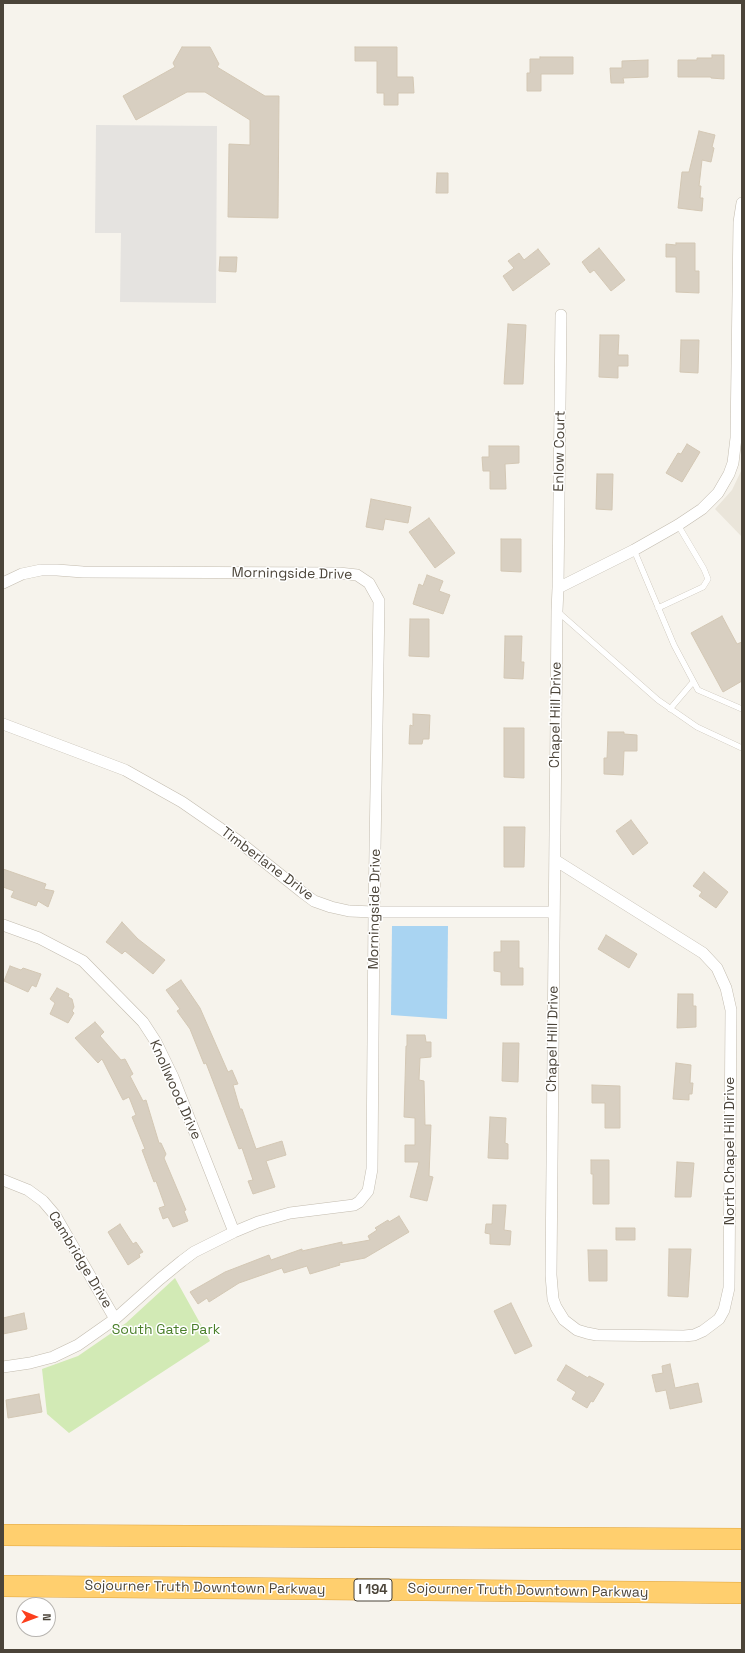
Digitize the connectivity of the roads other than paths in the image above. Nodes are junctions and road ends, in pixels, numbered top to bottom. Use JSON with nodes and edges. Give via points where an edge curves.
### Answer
{"nodes":[{"id":1,"x":742,"y":203,"type":"edge"},
{"id":2,"x":561,"y":315,"type":"dead end"},
{"id":3,"x":678,"y":525,"type":"junction"},
{"id":4,"x":634,"y":550,"type":"junction"},
{"id":5,"x":3,"y":583,"type":"edge"},
{"id":6,"x":558,"y":588,"type":"junction"},
{"id":7,"x":658,"y":608,"type":"junction"},
{"id":8,"x":557,"y":611,"type":"junction"},
{"id":9,"x":693,"y":682,"type":"junction"},
{"id":10,"x":670,"y":708,"type":"junction"},
{"id":11,"x":742,"y":709,"type":"edge"},
{"id":12,"x":3,"y":724,"type":"edge"},
{"id":13,"x":742,"y":748,"type":"edge"},
{"id":14,"x":555,"y":860,"type":"junction"},
{"id":15,"x":374,"y":912,"type":"junction"},
{"id":16,"x":554,"y":912,"type":"junction"},
{"id":17,"x":3,"y":925,"type":"edge"},
{"id":18,"x":3,"y":1180,"type":"edge"},
{"id":19,"x":234,"y":1232,"type":"junction"},
{"id":20,"x":115,"y":1319,"type":"junction"},
{"id":21,"x":564,"y":1320,"type":"joint"},
{"id":22,"x":3,"y":1367,"type":"edge"},
{"id":23,"x":3,"y":1535,"type":"edge"},
{"id":24,"x":742,"y":1540,"type":"edge"},
{"id":25,"x":3,"y":1586,"type":"edge"},
{"id":26,"x":742,"y":1593,"type":"edge"}],
"edges":[{"from":1,"to":3,"type":"street","via":[[739,222],[736,438],[733,463],[724,483],[710,502]]},
{"from":2,"to":6,"type":"street","name":"Enlow Court"},
{"from":3,"to":4,"type":"street"},
{"from":3,"to":7,"type":"lane","via":[[708,579],[703,587]]},
{"from":4,"to":6,"type":"street"},
{"from":4,"to":7,"type":"lane"},
{"from":5,"to":15,"type":"street","name":"Morningside Drive","via":[[22,574],[58,570],[339,574],[357,575],[369,583],[379,601]]},
{"from":6,"to":8,"type":"street","name":"Chapel Hill Drive"},
{"from":7,"to":9,"type":"lane"},
{"from":8,"to":10,"type":"lane"},
{"from":8,"to":14,"type":"street","name":"Chapel Hill Drive"},
{"from":9,"to":10,"type":"lane"},
{"from":9,"to":11,"type":"lane","via":[[698,690]]},
{"from":10,"to":13,"type":"lane","via":[[697,727]]},
{"from":12,"to":15,"type":"street","name":"Timberlane Drive","via":[[125,770],[182,802],[237,840],[314,901],[349,911]]},
{"from":14,"to":16,"type":"street","name":"Chapel Hill Drive"},
{"from":14,"to":21,"type":"street","name":"North Chapel Hill Drive","via":[[703,953],[714,964],[722,978],[730,999],[731,1010],[729,1288],[724,1310],[719,1319],[703,1332],[684,1336],[597,1335],[577,1330]]},
{"from":15,"to":16,"type":"street","name":"Timberlane Drive"},
{"from":15,"to":19,"type":"street","name":"Morningside Drive","via":[[372,1169],[368,1191],[354,1205],[290,1213]]},
{"from":16,"to":21,"type":"street","name":"Chapel Hill Drive","via":[[551,1275],[553,1299]]},
{"from":17,"to":19,"type":"street","name":"Knollwood Drive","via":[[39,938],[83,961],[143,1022],[156,1042],[172,1077]]},
{"from":18,"to":20,"type":"street","name":"Cambridge Drive","via":[[28,1190],[43,1201],[55,1215]]},
{"from":19,"to":20,"type":"street","name":"Morningside Drive","via":[[194,1252]]},
{"from":20,"to":22,"type":"street","name":"Morningside Drive","via":[[78,1345],[53,1357]]},
{"from":23,"to":24,"type":"highway"},
{"from":25,"to":26,"type":"highway","name":"Sojourner Truth Downtown Parkway","number":"I 194"}]}
